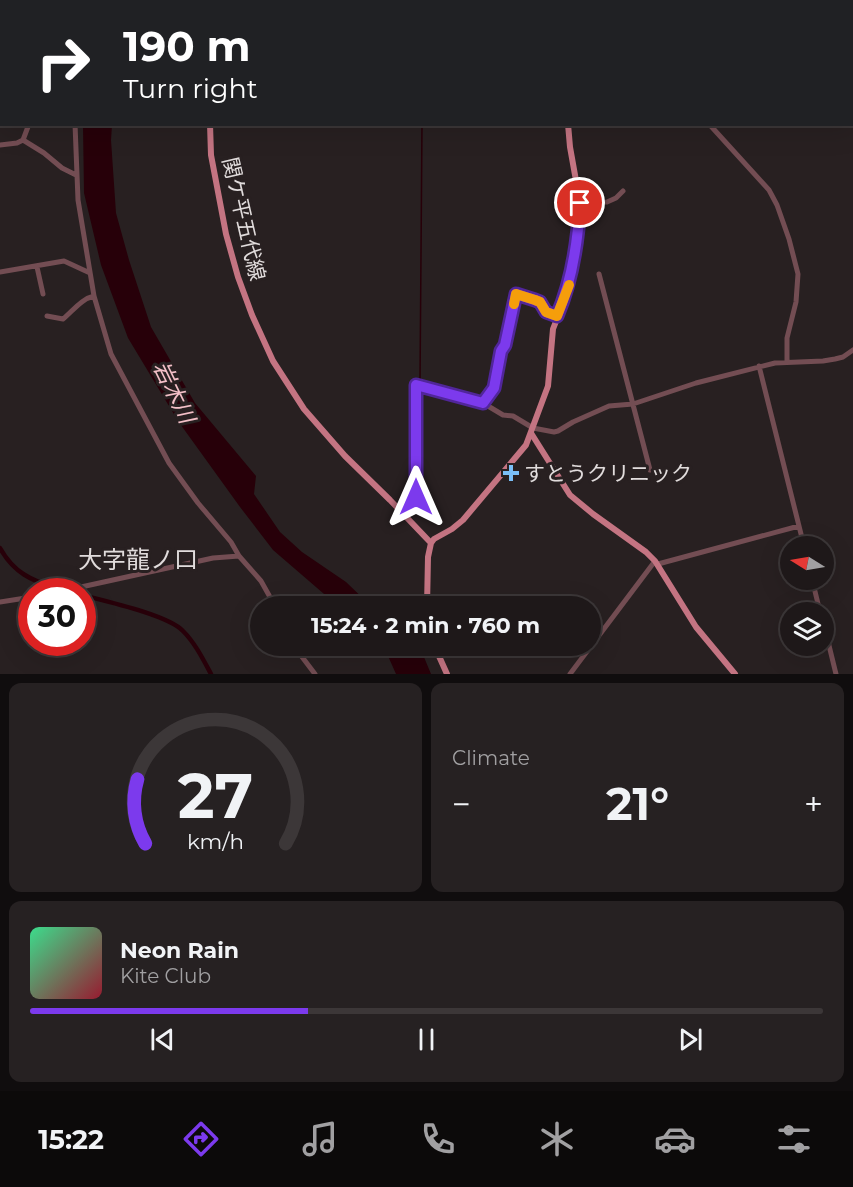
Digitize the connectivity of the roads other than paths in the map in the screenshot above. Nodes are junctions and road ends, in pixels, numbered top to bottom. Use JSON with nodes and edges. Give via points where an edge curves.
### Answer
{"nodes":[{"id":1,"x":28,"y":126,"type":"edge"},
{"id":2,"x":75,"y":126,"type":"edge"},
{"id":3,"x":210,"y":126,"type":"edge"},
{"id":4,"x":568,"y":126,"type":"edge"},
{"id":5,"x":712,"y":126,"type":"edge"},
{"id":6,"x":23,"y":140,"type":"junction"},
{"id":7,"x":0,"y":145,"type":"edge"},
{"id":8,"x":76,"y":175,"type":"junction"},
{"id":9,"x":623,"y":191,"type":"dead end"},
{"id":10,"x":580,"y":203,"type":"junction"},
{"id":11,"x":37,"y":267,"type":"junction"},
{"id":12,"x":0,"y":271,"type":"edge"},
{"id":13,"x":90,"y":273,"type":"junction"},
{"id":14,"x":599,"y":274,"type":"dead end"},
{"id":15,"x":44,"y":294,"type":"dead end"},
{"id":16,"x":94,"y":296,"type":"junction"},
{"id":17,"x":47,"y":316,"type":"dead end"},
{"id":18,"x":557,"y":316,"type":"junction"},
{"id":19,"x":853,"y":350,"type":"edge"},
{"id":20,"x":787,"y":362,"type":"junction"},
{"id":21,"x":759,"y":366,"type":"junction"},
{"id":22,"x":483,"y":403,"type":"junction"},
{"id":23,"x":633,"y":404,"type":"junction"},
{"id":24,"x":532,"y":431,"type":"junction"},
{"id":25,"x":650,"y":470,"type":"dead end"},
{"id":26,"x":416,"y":497,"type":"dead end"},
{"id":27,"x":798,"y":526,"type":"junction"},
{"id":28,"x":801,"y":536,"type":"edge"},
{"id":29,"x":431,"y":543,"type":"junction"},
{"id":30,"x":239,"y":556,"type":"junction"},
{"id":31,"x":657,"y":562,"type":"junction"},
{"id":32,"x":96,"y":584,"type":"edge"},
{"id":33,"x":269,"y":596,"type":"edge"},
{"id":34,"x":427,"y":596,"type":"edge"},
{"id":35,"x":18,"y":599,"type":"edge"},
{"id":36,"x":0,"y":602,"type":"edge"},
{"id":37,"x":301,"y":656,"type":"edge"},
{"id":38,"x":439,"y":656,"type":"edge"},
{"id":39,"x":832,"y":656,"type":"edge"},
{"id":40,"x":315,"y":674,"type":"edge"},
{"id":41,"x":447,"y":674,"type":"edge"},
{"id":42,"x":570,"y":674,"type":"edge"},
{"id":43,"x":735,"y":674,"type":"edge"},
{"id":44,"x":836,"y":674,"type":"edge"}],
"edges":[{"from":1,"to":6,"type":"street"},
{"from":2,"to":8,"type":"street"},
{"from":3,"to":29,"type":"main road","name":"関ケ平五代線","via":[[226,234],[252,315],[273,361],[304,409]]},
{"from":4,"to":10,"type":"main road"},
{"from":5,"to":20,"type":"street","via":[[769,190],[789,239],[798,274]]},
{"from":6,"to":7,"type":"street"},
{"from":6,"to":8,"type":"street"},
{"from":8,"to":13,"type":"street"},
{"from":9,"to":10,"type":"street","via":[[607,202]]},
{"from":10,"to":18,"type":"main road","via":[[569,285]]},
{"from":11,"to":12,"type":"street"},
{"from":11,"to":13,"type":"street","via":[[64,261]]},
{"from":11,"to":15,"type":"street"},
{"from":13,"to":16,"type":"street"},
{"from":14,"to":23,"type":"street"},
{"from":16,"to":17,"type":"street","via":[[63,319]]},
{"from":16,"to":30,"type":"street","via":[[111,354],[169,464]]},
{"from":18,"to":22,"type":"street","via":[[546,312],[540,302],[516,294],[494,388]]},
{"from":18,"to":24,"type":"main road","via":[[548,386]]},
{"from":19,"to":20,"type":"street","via":[[835,359]]},
{"from":20,"to":21,"type":"street"},
{"from":21,"to":23,"type":"street"},
{"from":21,"to":27,"type":"street"},
{"from":22,"to":24,"type":"street","via":[[503,415],[513,416]]},
{"from":22,"to":26,"type":"street","via":[[416,385]]},
{"from":23,"to":24,"type":"street","via":[[609,406],[558,431]]},
{"from":23,"to":25,"type":"street"},
{"from":24,"to":29,"type":"main road","via":[[523,449],[463,520]]},
{"from":24,"to":31,"type":"main road","via":[[570,495]]},
{"from":27,"to":28,"type":"street"},
{"from":27,"to":31,"type":"street"},
{"from":29,"to":34,"type":"main road"},
{"from":30,"to":32,"type":"street"},
{"from":30,"to":33,"type":"street"},
{"from":31,"to":42,"type":"street"},
{"from":31,"to":43,"type":"main road","via":[[696,627]]},
{"from":35,"to":36,"type":"street"},
{"from":37,"to":40,"type":"street"},
{"from":38,"to":41,"type":"main road"},
{"from":39,"to":44,"type":"street"}]}
